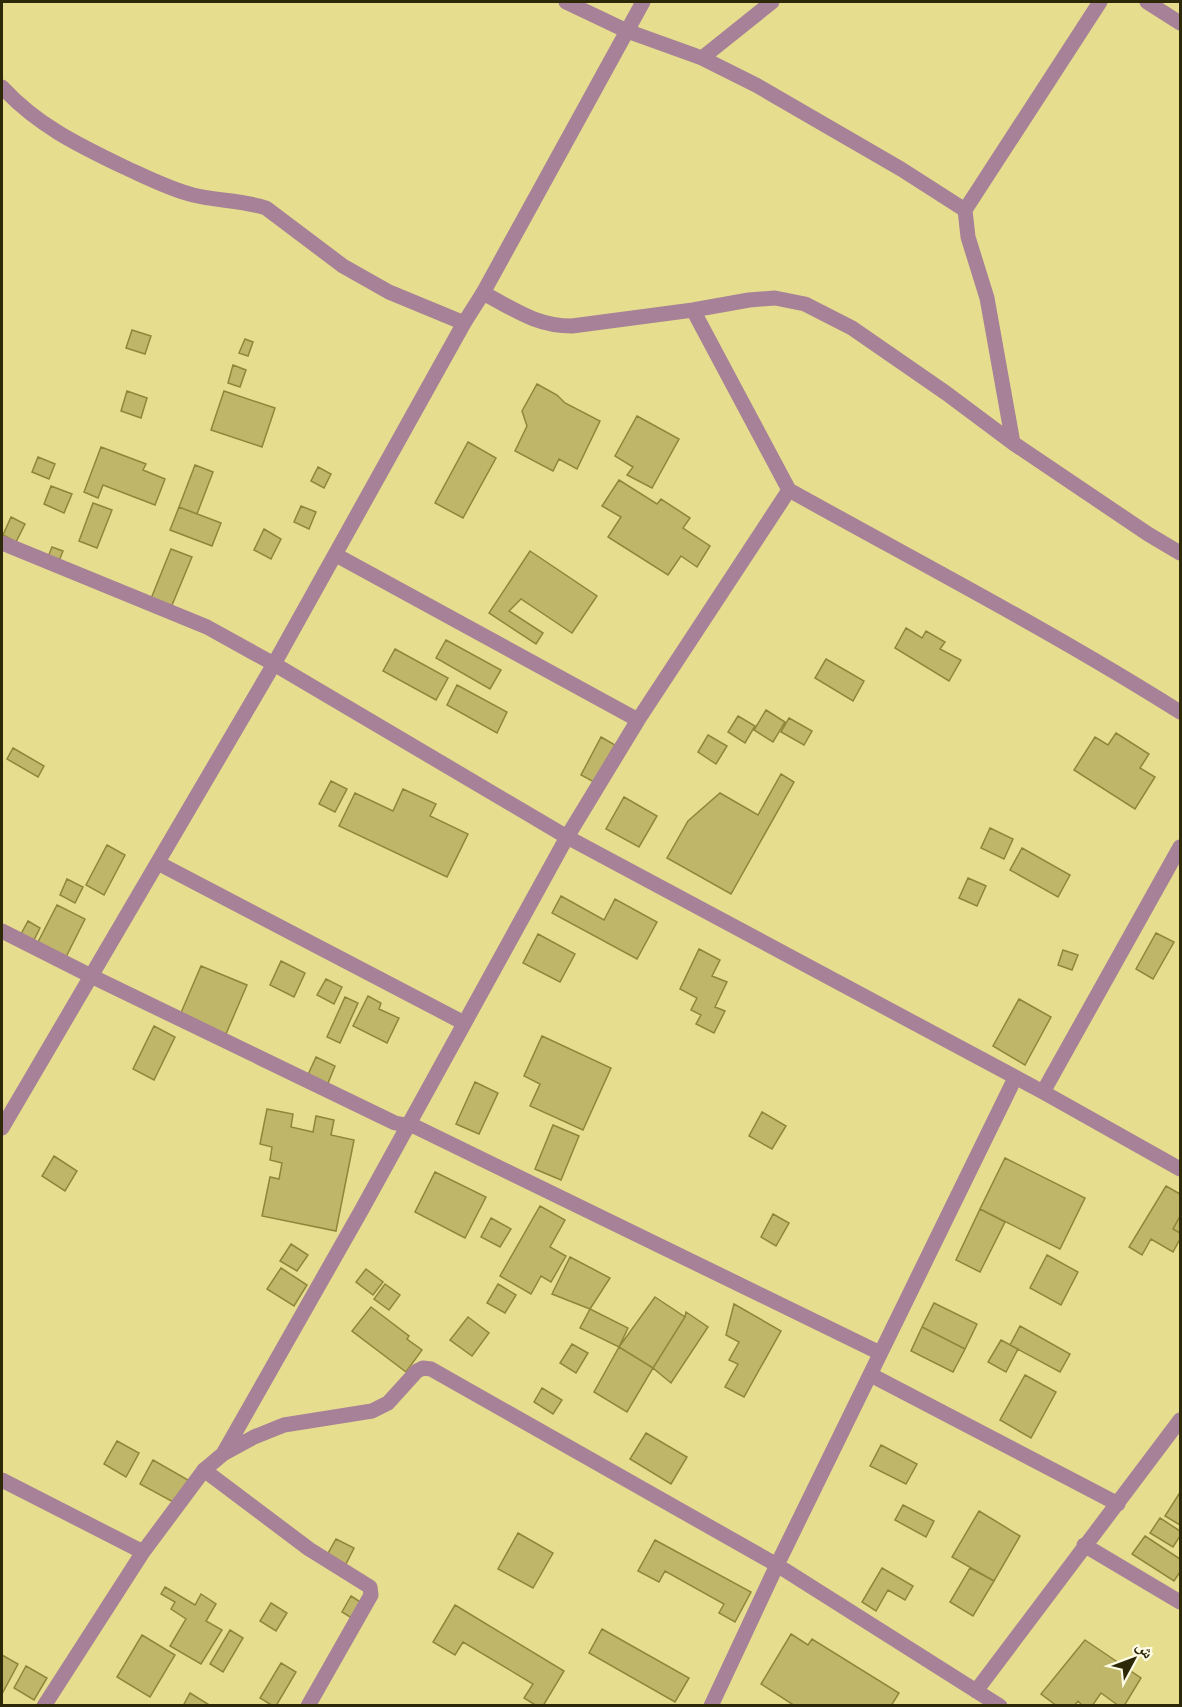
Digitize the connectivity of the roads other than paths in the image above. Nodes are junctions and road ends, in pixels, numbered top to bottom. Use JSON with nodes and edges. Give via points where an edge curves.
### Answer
{"nodes":[{"id":1,"x":566,"y":2,"type":"edge"},
{"id":2,"x":643,"y":2,"type":"edge"},
{"id":3,"x":772,"y":2,"type":"edge"},
{"id":4,"x":1100,"y":2,"type":"edge"},
{"id":5,"x":1147,"y":2,"type":"edge"},
{"id":6,"x":1180,"y":23,"type":"edge"},
{"id":7,"x":627,"y":31,"type":"junction"},
{"id":8,"x":702,"y":58,"type":"junction"},
{"id":9,"x":2,"y":87,"type":"edge"},
{"id":10,"x":965,"y":210,"type":"junction"},
{"id":11,"x":483,"y":293,"type":"junction"},
{"id":12,"x":693,"y":310,"type":"junction"},
{"id":13,"x":464,"y":324,"type":"junction"},
{"id":14,"x":1013,"y":443,"type":"junction"},
{"id":15,"x":789,"y":490,"type":"junction"},
{"id":16,"x":2,"y":543,"type":"edge"},
{"id":17,"x":1180,"y":553,"type":"edge"},
{"id":18,"x":336,"y":555,"type":"junction"},
{"id":19,"x":274,"y":664,"type":"junction"},
{"id":20,"x":1180,"y":712,"type":"edge"},
{"id":21,"x":638,"y":720,"type":"junction"},
{"id":22,"x":567,"y":837,"type":"junction"},
{"id":23,"x":1180,"y":847,"type":"edge"},
{"id":24,"x":158,"y":863,"type":"junction"},
{"id":25,"x":2,"y":931,"type":"edge"},
{"id":26,"x":91,"y":976,"type":"junction"},
{"id":27,"x":464,"y":1023,"type":"junction"},
{"id":28,"x":1015,"y":1078,"type":"junction"},
{"id":29,"x":1043,"y":1092,"type":"junction"},
{"id":30,"x":407,"y":1127,"type":"junction"},
{"id":31,"x":2,"y":1128,"type":"edge"},
{"id":32,"x":1180,"y":1169,"type":"edge"},
{"id":33,"x":880,"y":1353,"type":"junction"},
{"id":34,"x":871,"y":1375,"type":"junction"},
{"id":35,"x":1180,"y":1420,"type":"edge"},
{"id":36,"x":222,"y":1454,"type":"junction"},
{"id":37,"x":204,"y":1470,"type":"junction"},
{"id":38,"x":2,"y":1480,"type":"edge"},
{"id":39,"x":1118,"y":1504,"type":"junction"},
{"id":40,"x":1084,"y":1545,"type":"junction"},
{"id":41,"x":143,"y":1552,"type":"junction"},
{"id":42,"x":777,"y":1565,"type":"junction"},
{"id":43,"x":1180,"y":1602,"type":"edge"},
{"id":44,"x":976,"y":1691,"type":"junction"},
{"id":45,"x":44,"y":1706,"type":"edge"},
{"id":46,"x":308,"y":1706,"type":"edge"},
{"id":47,"x":711,"y":1706,"type":"edge"},
{"id":48,"x":1000,"y":1706,"type":"edge"}],
"edges":[{"from":1,"to":7,"type":"street"},
{"from":2,"to":7,"type":"street"},
{"from":3,"to":8,"type":"street"},
{"from":4,"to":10,"type":"street"},
{"from":5,"to":6,"type":"street"},
{"from":7,"to":8,"type":"street"},
{"from":7,"to":11,"type":"street"},
{"from":8,"to":10,"type":"street","via":[[800,109]]},
{"from":9,"to":13,"type":"street","via":[[40,122],[87,150],[192,195],[266,208],[343,266],[414,304]]},
{"from":10,"to":14,"type":"street","via":[[968,237],[987,297]]},
{"from":11,"to":12,"type":"street","via":[[538,322],[554,326]]},
{"from":11,"to":13,"type":"street"},
{"from":12,"to":14,"type":"street","via":[[775,298],[805,304],[852,328]]},
{"from":12,"to":15,"type":"street"},
{"from":13,"to":18,"type":"street"},
{"from":14,"to":17,"type":"street"},
{"from":15,"to":20,"type":"street"},
{"from":15,"to":21,"type":"street"},
{"from":16,"to":19,"type":"street","via":[[207,627]]},
{"from":18,"to":19,"type":"street"},
{"from":18,"to":21,"type":"street"},
{"from":19,"to":22,"type":"street"},
{"from":19,"to":24,"type":"street"},
{"from":21,"to":22,"type":"street"},
{"from":22,"to":27,"type":"street"},
{"from":22,"to":28,"type":"street"},
{"from":23,"to":29,"type":"street"},
{"from":24,"to":26,"type":"street"},
{"from":24,"to":27,"type":"street"},
{"from":25,"to":26,"type":"street"},
{"from":26,"to":30,"type":"street"},
{"from":26,"to":31,"type":"street"},
{"from":27,"to":30,"type":"street"},
{"from":28,"to":29,"type":"street"},
{"from":28,"to":33,"type":"street"},
{"from":29,"to":32,"type":"street"},
{"from":30,"to":33,"type":"street","via":[[416,1127]]},
{"from":30,"to":36,"type":"street"},
{"from":33,"to":34,"type":"street"},
{"from":34,"to":39,"type":"street"},
{"from":34,"to":42,"type":"street"},
{"from":35,"to":39,"type":"street"},
{"from":36,"to":37,"type":"street"},
{"from":36,"to":42,"type":"street","via":[[284,1425],[372,1412],[388,1403],[417,1371],[431,1369]]},
{"from":37,"to":41,"type":"street"},
{"from":37,"to":46,"type":"street","via":[[309,1549],[370,1587],[371,1595]]},
{"from":38,"to":41,"type":"street"},
{"from":39,"to":40,"type":"street"},
{"from":40,"to":43,"type":"street"},
{"from":40,"to":44,"type":"street"},
{"from":41,"to":45,"type":"street"},
{"from":42,"to":44,"type":"street"},
{"from":42,"to":47,"type":"street"},
{"from":44,"to":48,"type":"street"}]}
